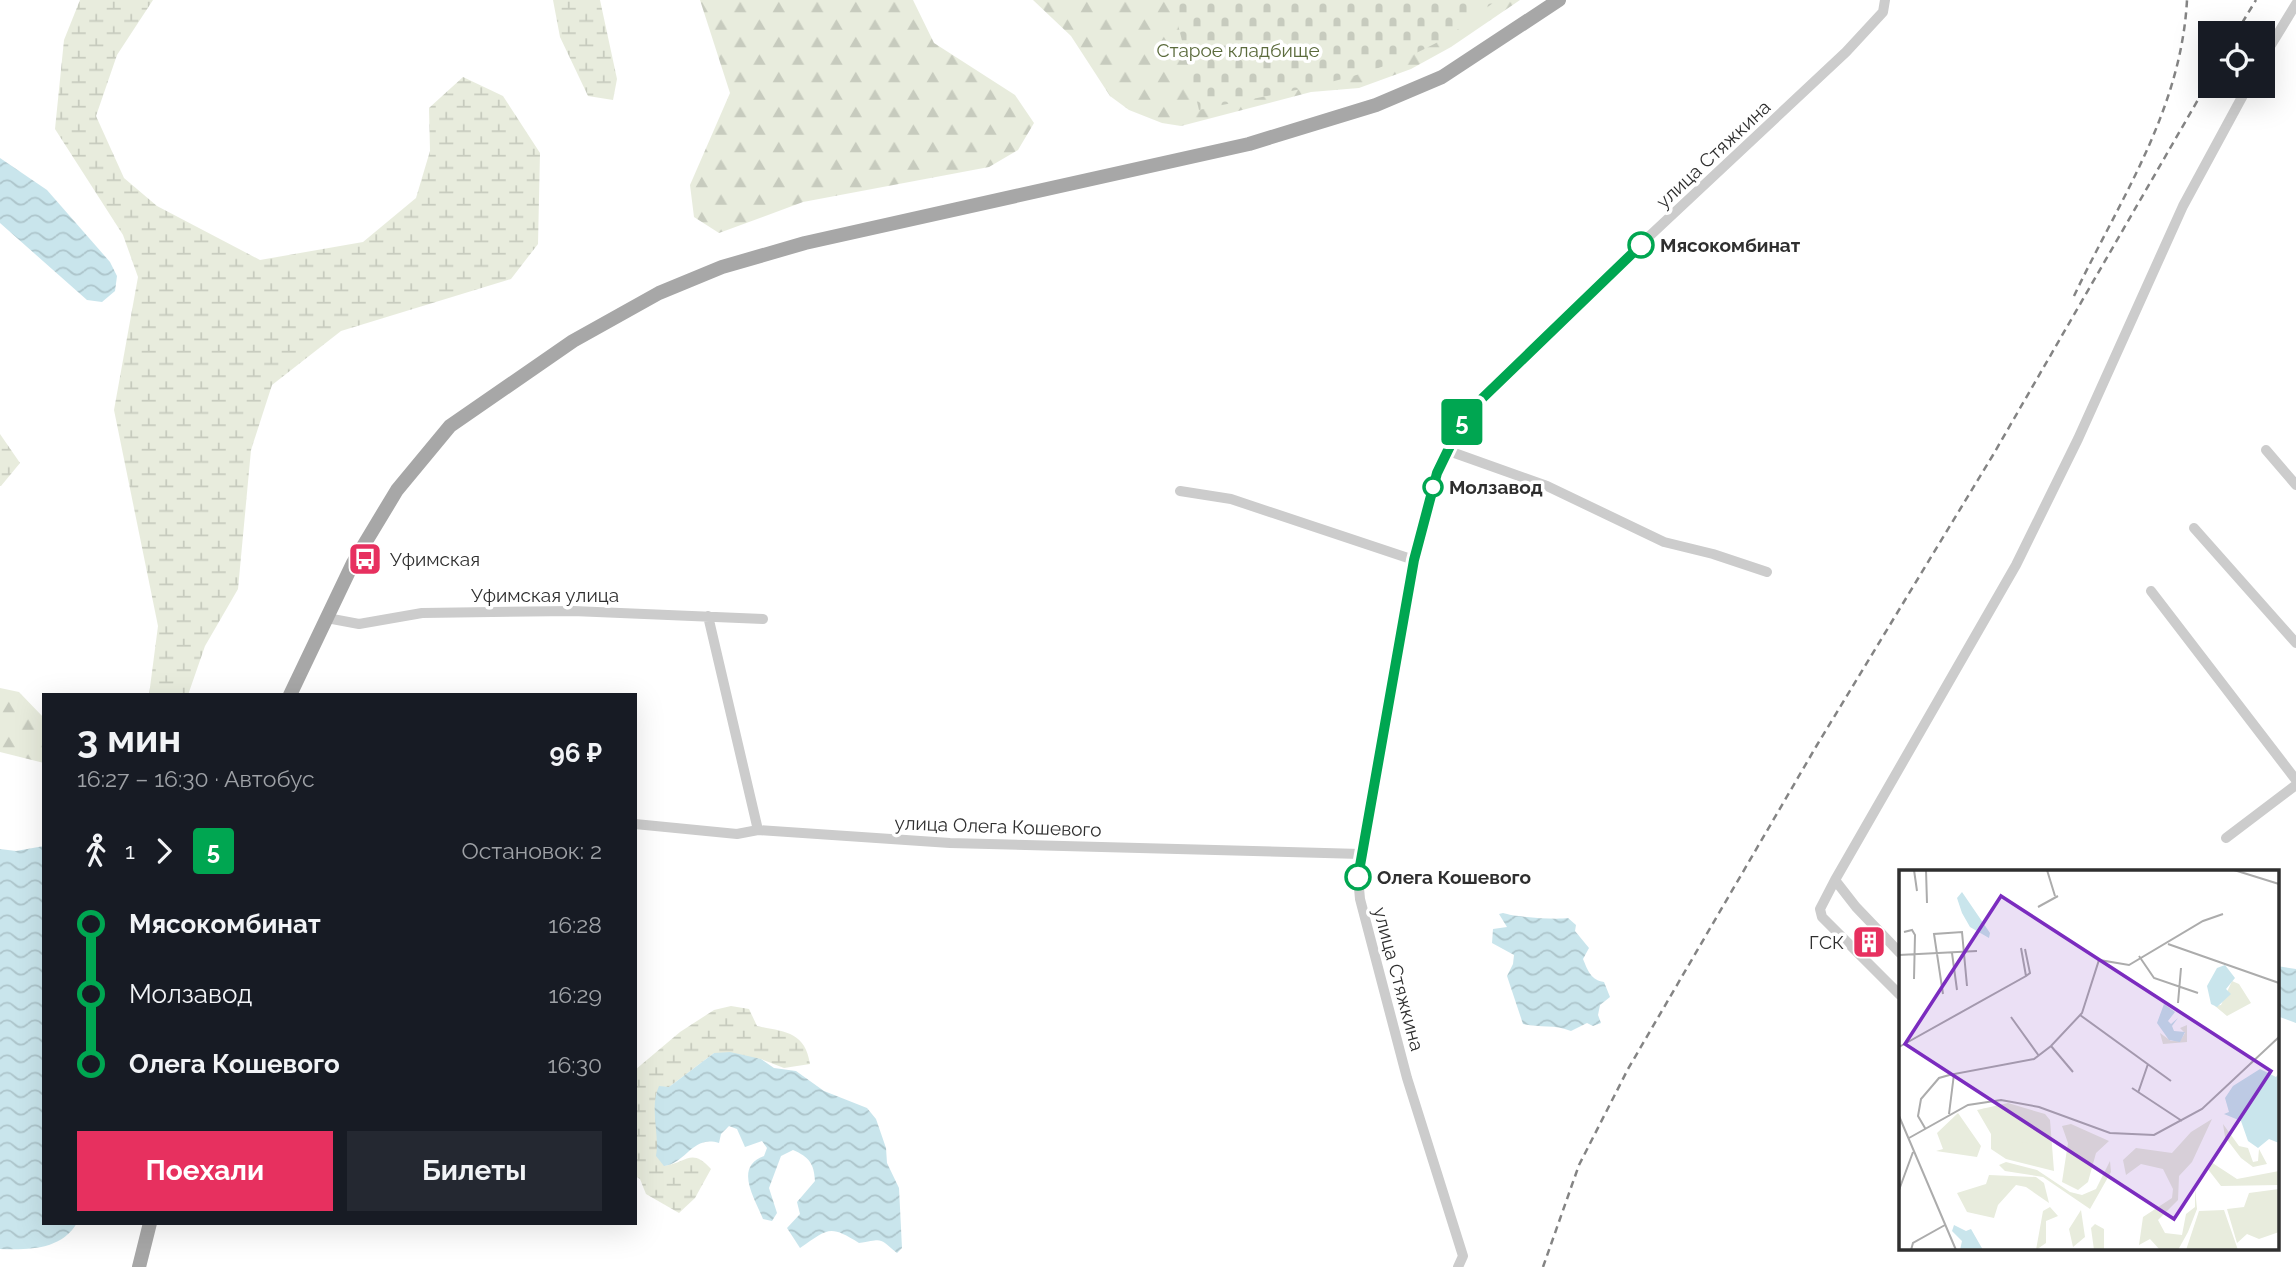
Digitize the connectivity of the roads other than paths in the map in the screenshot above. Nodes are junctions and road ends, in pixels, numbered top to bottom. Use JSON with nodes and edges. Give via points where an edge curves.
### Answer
{"nodes":[{"id":1,"x":1559,"y":0,"type":"edge"},
{"id":2,"x":1885,"y":0,"type":"edge"},
{"id":3,"x":1895,"y":0,"type":"edge"},
{"id":4,"x":2296,"y":4,"type":"edge"},
{"id":5,"x":1883,"y":12,"type":"junction"},
{"id":6,"x":2275,"y":38,"type":"edge"},
{"id":7,"x":2242,"y":98,"type":"edge"},
{"id":8,"x":1446,"y":450,"type":"junction"},
{"id":9,"x":2266,"y":450,"type":"dead end"},
{"id":10,"x":2296,"y":485,"type":"edge"},
{"id":11,"x":1180,"y":491,"type":"dead end"},
{"id":12,"x":2194,"y":528,"type":"dead end"},
{"id":13,"x":1414,"y":560,"type":"junction"},
{"id":14,"x":1767,"y":572,"type":"dead end"},
{"id":15,"x":2151,"y":591,"type":"dead end"},
{"id":16,"x":708,"y":616,"type":"junction"},
{"id":17,"x":327,"y":618,"type":"junction"},
{"id":18,"x":763,"y":619,"type":"dead end"},
{"id":19,"x":2296,"y":643,"type":"edge"},
{"id":20,"x":291,"y":693,"type":"edge"},
{"id":21,"x":2296,"y":782,"type":"edge"},
{"id":22,"x":637,"y":824,"type":"edge"},
{"id":23,"x":758,"y":830,"type":"junction"},
{"id":24,"x":2226,"y":838,"type":"dead end"},
{"id":25,"x":1361,"y":854,"type":"junction"},
{"id":26,"x":1835,"y":880,"type":"junction"},
{"id":27,"x":1899,"y":952,"type":"edge"},
{"id":28,"x":1899,"y":994,"type":"edge"},
{"id":29,"x":150,"y":1225,"type":"edge"},
{"id":30,"x":139,"y":1267,"type":"edge"},
{"id":31,"x":1458,"y":1267,"type":"edge"}],
"edges":[{"from":1,"to":17,"type":"main road","via":[[1443,77],[1376,105],[1249,144],[805,243],[722,267],[659,293],[573,341],[450,426],[397,489]]},
{"from":2,"to":5,"type":"street"},
{"from":3,"to":5,"type":"street","name":"улица Стяжкина"},
{"from":4,"to":6,"type":"street"},
{"from":5,"to":8,"type":"street","name":"улица Стяжкина","via":[[1465,415]]},
{"from":7,"to":26,"type":"street","via":[[2183,206],[2016,565]]},
{"from":8,"to":13,"type":"street","name":"улица Стяжкина"},
{"from":8,"to":14,"type":"street","via":[[1547,486],[1664,542]]},
{"from":9,"to":10,"type":"street"},
{"from":11,"to":13,"type":"street","via":[[1231,499]]},
{"from":12,"to":19,"type":"street"},
{"from":13,"to":25,"type":"street","name":"улица Стяжкина"},
{"from":15,"to":21,"type":"street"},
{"from":16,"to":17,"type":"street","name":"Уфимская улица","via":[[422,613],[359,624]]},
{"from":16,"to":18,"type":"street","name":"Уфимская улица"},
{"from":16,"to":23,"type":"street"},
{"from":17,"to":20,"type":"main road"},
{"from":21,"to":24,"type":"street"},
{"from":22,"to":23,"type":"street","name":"улица Олега Кошевого","via":[[737,834]]},
{"from":23,"to":25,"type":"street","name":"улица Олега Кошевого","via":[[950,843]]},
{"from":25,"to":31,"type":"street","name":"улица Стяжкина","via":[[1360,899],[1407,1078],[1463,1256]]},
{"from":26,"to":27,"type":"street"},
{"from":26,"to":28,"type":"street","via":[[1820,913]]},
{"from":29,"to":30,"type":"main road"}]}
